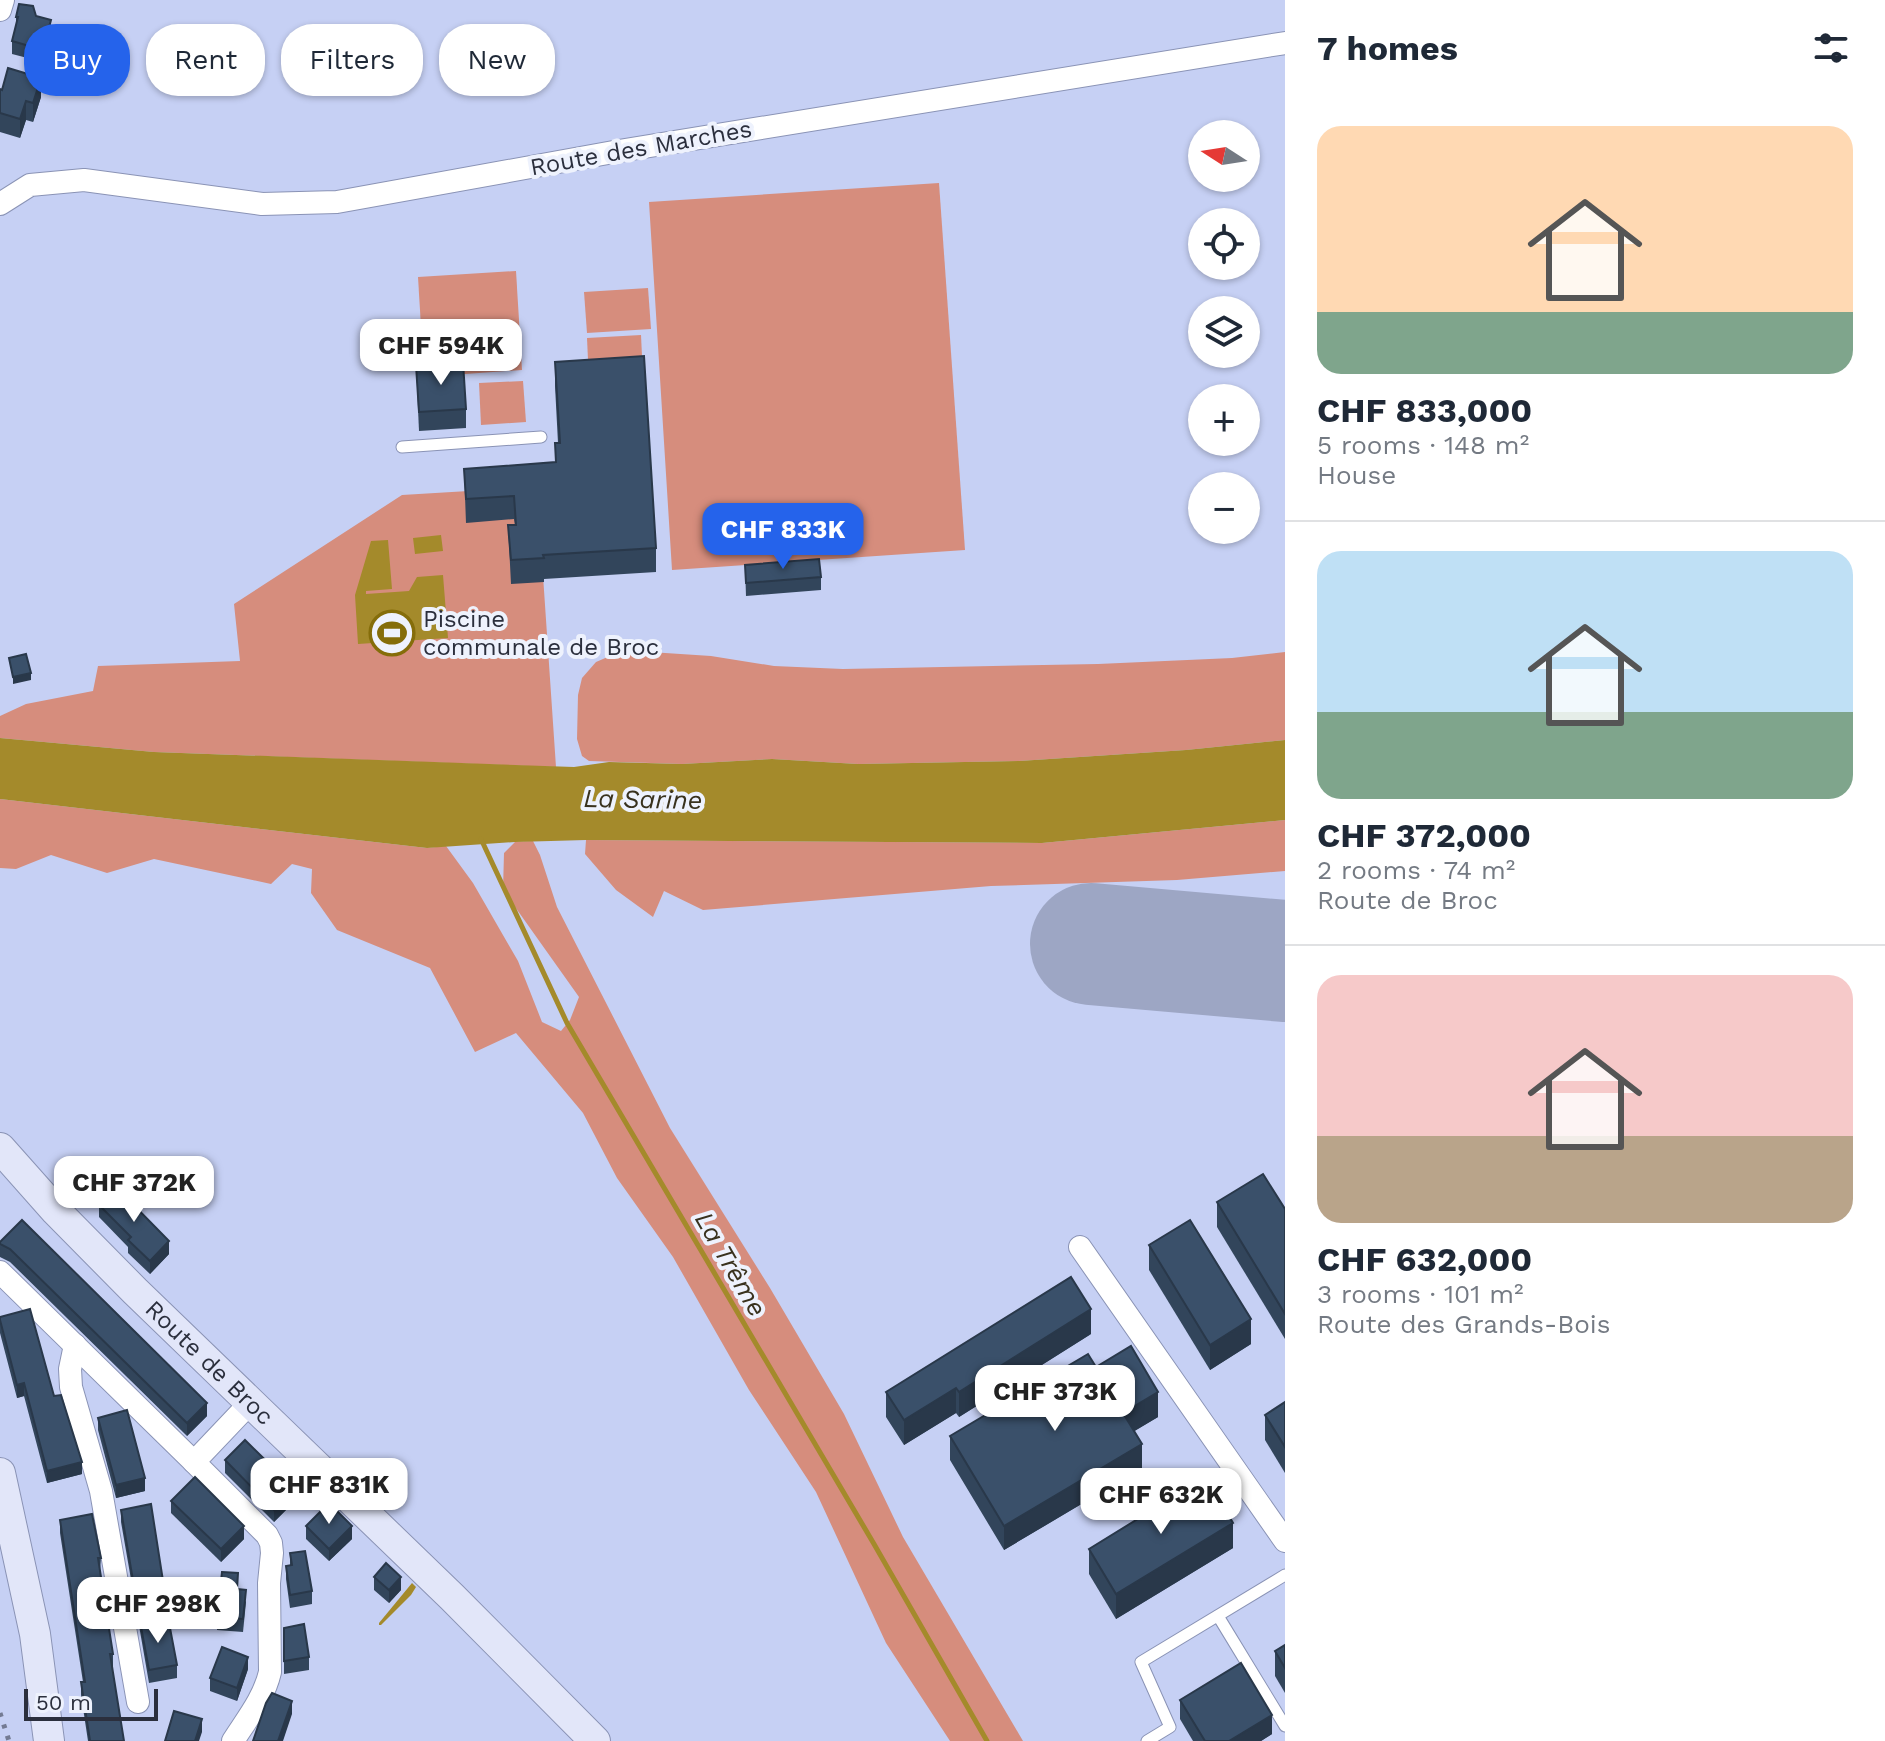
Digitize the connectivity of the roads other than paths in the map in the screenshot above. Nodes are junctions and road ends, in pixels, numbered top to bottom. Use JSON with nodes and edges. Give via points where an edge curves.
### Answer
{"nodes":[{"id":1,"x":3,"y":0,"type":"edge"},
{"id":2,"x":0,"y":10,"type":"edge"},
{"id":3,"x":1285,"y":43,"type":"edge"},
{"id":4,"x":0,"y":204,"type":"edge"},
{"id":5,"x":541,"y":437,"type":"dead end"},
{"id":6,"x":402,"y":447,"type":"dead end"},
{"id":7,"x":0,"y":1148,"type":"edge"},
{"id":8,"x":1080,"y":1247,"type":"dead end"},
{"id":9,"x":0,"y":1272,"type":"edge"},
{"id":10,"x":75,"y":1345,"type":"junction"},
{"id":11,"x":250,"y":1403,"type":"junction"},
{"id":12,"x":194,"y":1462,"type":"junction"},
{"id":13,"x":0,"y":1473,"type":"edge"},
{"id":14,"x":1285,"y":1541,"type":"edge"},
{"id":15,"x":1285,"y":1575,"type":"edge"},
{"id":16,"x":1218,"y":1616,"type":"junction"},
{"id":17,"x":138,"y":1702,"type":"dead end"},
{"id":18,"x":1285,"y":1726,"type":"edge"},
{"id":19,"x":49,"y":1741,"type":"edge"},
{"id":20,"x":233,"y":1741,"type":"edge"},
{"id":21,"x":595,"y":1741,"type":"edge"},
{"id":22,"x":1147,"y":1741,"type":"edge"}],
"edges":[{"from":1,"to":2,"type":"street"},
{"from":3,"to":4,"type":"street","name":"Route des Marches","via":[[619,151],[339,208],[262,204],[84,180],[30,185]]},
{"from":5,"to":6,"type":"lane"},
{"from":7,"to":11,"type":"main road","name":"Route de Broc","via":[[56,1211]]},
{"from":8,"to":14,"type":"street"},
{"from":9,"to":10,"type":"street"},
{"from":10,"to":12,"type":"street"},
{"from":10,"to":17,"type":"street","via":[[71,1387],[101,1491]]},
{"from":11,"to":12,"type":"street"},
{"from":11,"to":21,"type":"main road","name":"Route de Broc"},
{"from":12,"to":20,"type":"street","via":[[267,1535],[272,1547],[270,1672]]},
{"from":13,"to":19,"type":"main road","via":[[35,1634]]},
{"from":15,"to":16,"type":"lane"},
{"from":16,"to":18,"type":"lane"},
{"from":16,"to":22,"type":"lane","via":[[1141,1662],[1170,1727]]}]}
